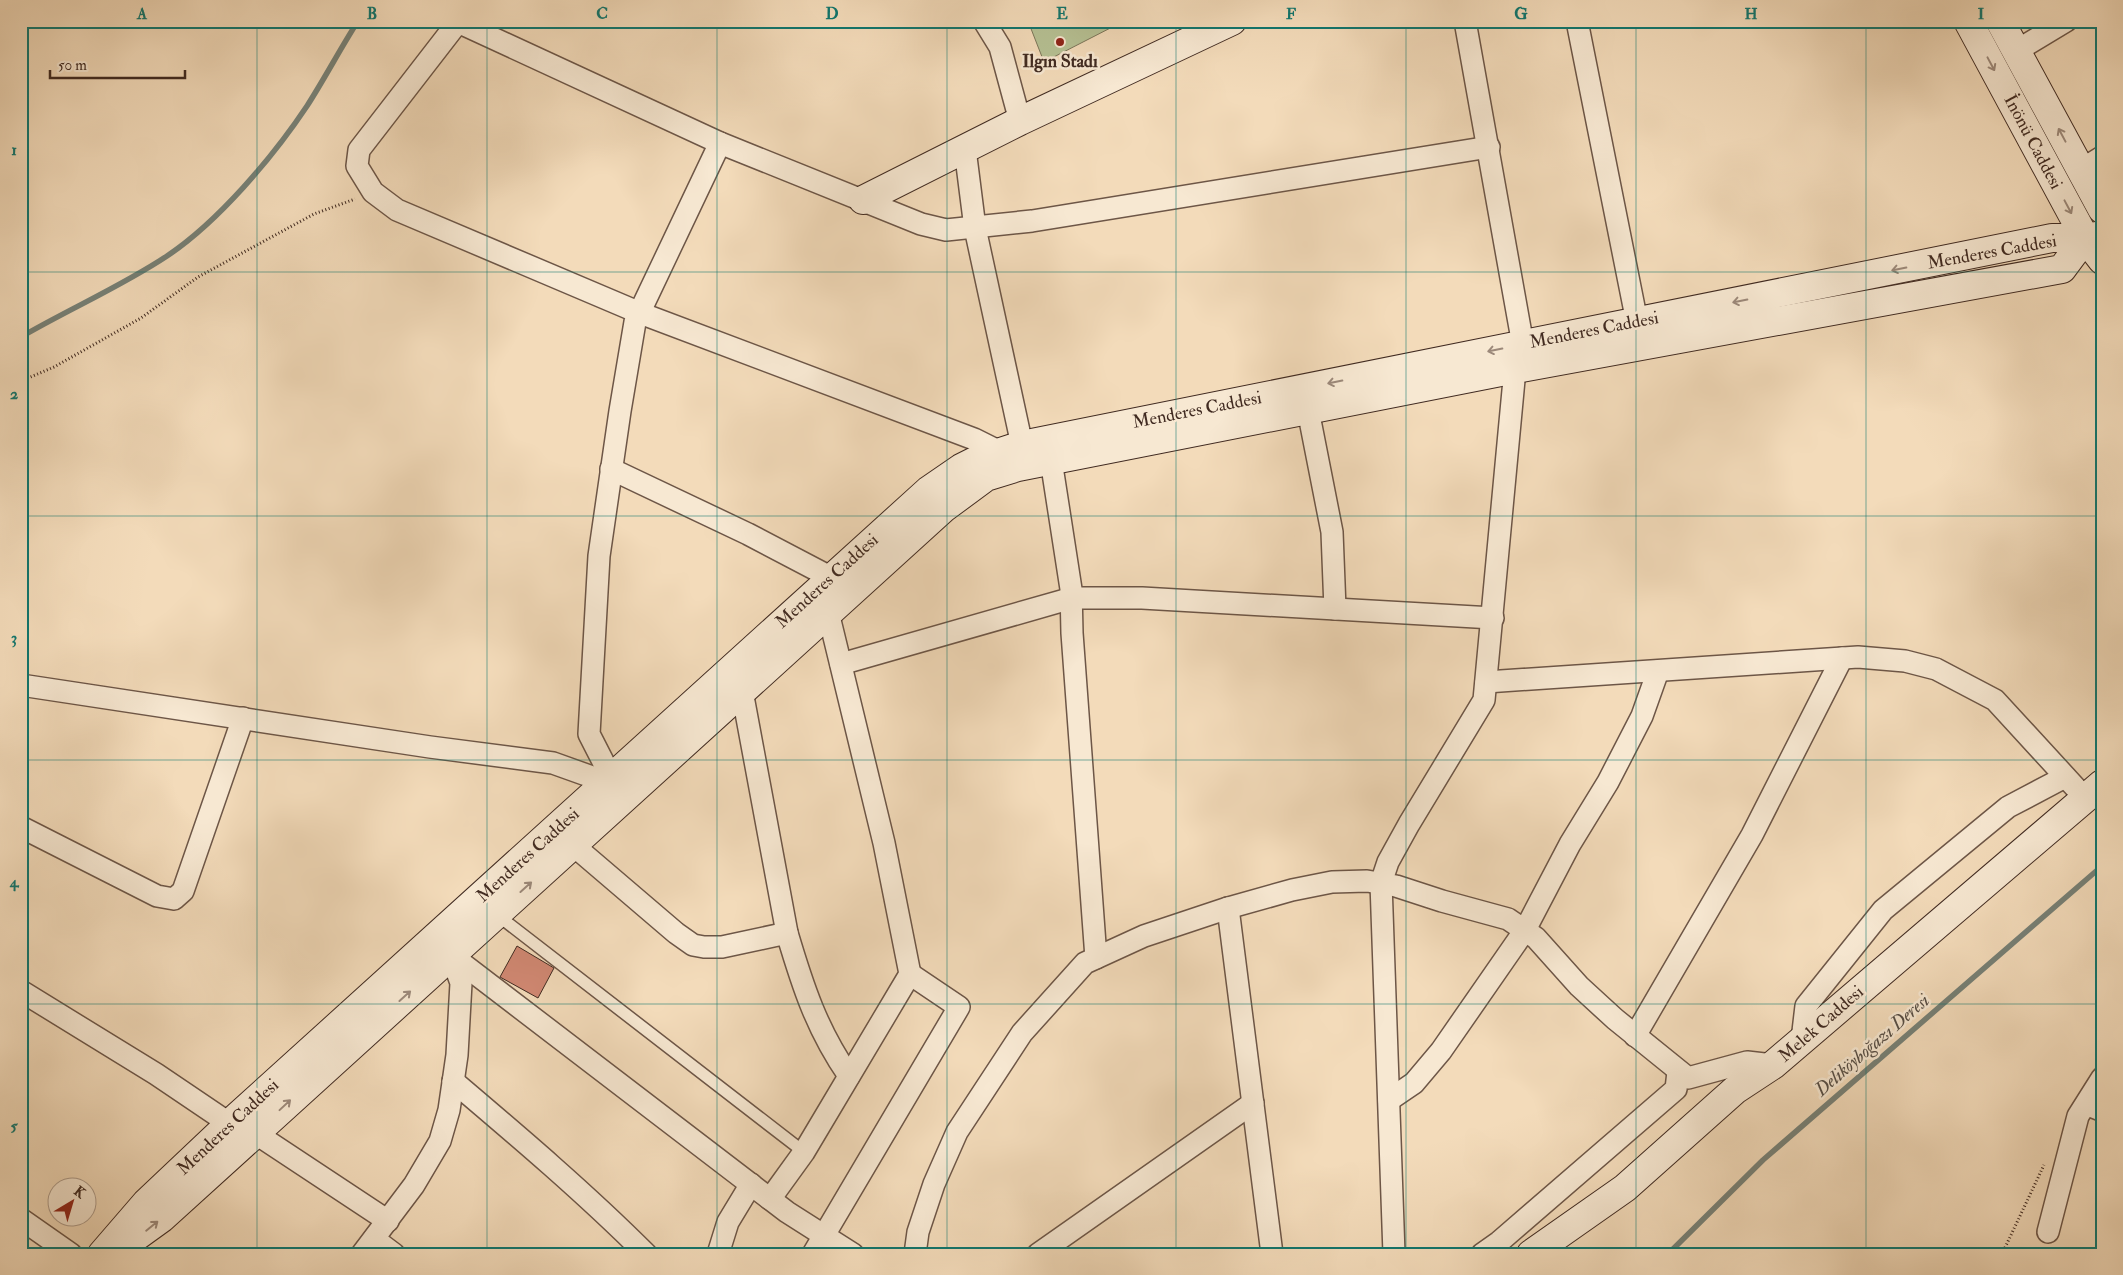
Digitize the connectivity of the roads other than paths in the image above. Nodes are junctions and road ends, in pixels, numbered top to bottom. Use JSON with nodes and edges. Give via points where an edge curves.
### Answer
{"nodes":[{"id":1,"x":984,"y":21,"type":"edge"},
{"id":2,"x":1232,"y":21,"type":"edge"},
{"id":3,"x":1465,"y":21,"type":"edge"},
{"id":4,"x":1577,"y":21,"type":"edge"},
{"id":5,"x":1968,"y":21,"type":"edge"},
{"id":6,"x":2000,"y":21,"type":"edge"},
{"id":7,"x":2066,"y":21,"type":"edge"},
{"id":8,"x":2016,"y":51,"type":"junction"},
{"id":9,"x":1020,"y":121,"type":"junction"},
{"id":10,"x":720,"y":143,"type":"junction"},
{"id":11,"x":1489,"y":147,"type":"junction"},
{"id":12,"x":965,"y":149,"type":"junction"},
{"id":13,"x":2091,"y":164,"type":"edge"},
{"id":14,"x":863,"y":200,"type":"junction"},
{"id":15,"x":2102,"y":209,"type":"edge"},
{"id":16,"x":975,"y":228,"type":"junction"},
{"id":17,"x":2093,"y":236,"type":"edge"},
{"id":18,"x":2102,"y":260,"type":"edge"},
{"id":19,"x":640,"y":313,"type":"junction"},
{"id":20,"x":1636,"y":322,"type":"junction"},
{"id":21,"x":1519,"y":357,"type":"junction"},
{"id":22,"x":1308,"y":410,"type":"junction"},
{"id":23,"x":1011,"y":448,"type":"junction"},
{"id":24,"x":1051,"y":460,"type":"junction"},
{"id":25,"x":611,"y":469,"type":"junction"},
{"id":26,"x":830,"y":578,"type":"junction"},
{"id":27,"x":1072,"y":598,"type":"junction"},
{"id":28,"x":1334,"y":609,"type":"junction"},
{"id":29,"x":828,"y":612,"type":"junction"},
{"id":30,"x":1493,"y":618,"type":"junction"},
{"id":31,"x":1842,"y":658,"type":"junction"},
{"id":32,"x":841,"y":664,"type":"junction"},
{"id":33,"x":1658,"y":671,"type":"junction"},
{"id":34,"x":1486,"y":682,"type":"junction"},
{"id":35,"x":21,"y":685,"type":"edge"},
{"id":36,"x":742,"y":691,"type":"junction"},
{"id":37,"x":243,"y":718,"type":"junction"},
{"id":38,"x":2065,"y":777,"type":"junction"},
{"id":39,"x":610,"y":781,"type":"junction"},
{"id":40,"x":2093,"y":791,"type":"edge"},
{"id":41,"x":21,"y":827,"type":"edge"},
{"id":42,"x":573,"y":845,"type":"junction"},
{"id":43,"x":1381,"y":883,"type":"junction"},
{"id":44,"x":1228,"y":908,"type":"junction"},
{"id":45,"x":496,"y":914,"type":"junction"},
{"id":46,"x":1525,"y":930,"type":"junction"},
{"id":47,"x":788,"y":933,"type":"junction"},
{"id":48,"x":451,"y":955,"type":"junction"},
{"id":49,"x":1096,"y":958,"type":"junction"},
{"id":50,"x":910,"y":974,"type":"junction"},
{"id":51,"x":21,"y":991,"type":"edge"},
{"id":52,"x":1635,"y":1036,"type":"junction"},
{"id":53,"x":1802,"y":1040,"type":"junction"},
{"id":54,"x":1773,"y":1065,"type":"junction"},
{"id":55,"x":1678,"y":1072,"type":"junction"},
{"id":56,"x":849,"y":1076,"type":"junction"},
{"id":57,"x":2102,"y":1078,"type":"edge"},
{"id":58,"x":453,"y":1081,"type":"junction"},
{"id":59,"x":1389,"y":1100,"type":"junction"},
{"id":60,"x":1253,"y":1103,"type":"junction"},
{"id":61,"x":2092,"y":1112,"type":"edge"},
{"id":62,"x":242,"y":1128,"type":"junction"},
{"id":63,"x":804,"y":1152,"type":"junction"},
{"id":64,"x":751,"y":1184,"type":"junction"},
{"id":65,"x":770,"y":1199,"type":"junction"},
{"id":66,"x":21,"y":1220,"type":"edge"},
{"id":67,"x":388,"y":1221,"type":"junction"},
{"id":68,"x":2048,"y":1232,"type":"dead end"},
{"id":69,"x":823,"y":1235,"type":"junction"},
{"id":70,"x":368,"y":1246,"type":"edge"},
{"id":71,"x":1268,"y":1251,"type":"edge"},
{"id":72,"x":71,"y":1254,"type":"edge"},
{"id":73,"x":102,"y":1254,"type":"edge"},
{"id":74,"x":112,"y":1254,"type":"edge"},
{"id":75,"x":394,"y":1254,"type":"edge"},
{"id":76,"x":646,"y":1254,"type":"edge"},
{"id":77,"x":718,"y":1254,"type":"edge"},
{"id":78,"x":813,"y":1254,"type":"edge"},
{"id":79,"x":853,"y":1254,"type":"edge"},
{"id":80,"x":915,"y":1254,"type":"edge"},
{"id":81,"x":1038,"y":1254,"type":"edge"},
{"id":82,"x":1394,"y":1254,"type":"edge"},
{"id":83,"x":1482,"y":1254,"type":"edge"},
{"id":84,"x":1531,"y":1254,"type":"edge"}],
"edges":[{"from":1,"to":9,"type":"street","via":[[1000,47]]},
{"from":2,"to":9,"type":"main road"},
{"from":3,"to":11,"type":"street"},
{"from":4,"to":20,"type":"street"},
{"from":5,"to":17,"type":"main road","name":"İnönü Caddesi","one_way":true},
{"from":6,"to":8,"type":"main road","name":"İnönü Caddesi"},
{"from":7,"to":8,"type":"street"},
{"from":13,"to":8,"type":"main road","name":"İnönü Caddesi","one_way":true},
{"from":9,"to":12,"type":"main road"},
{"from":10,"to":14,"type":"street"},
{"from":10,"to":19,"type":"street"},
{"from":10,"to":19,"type":"street","via":[[458,22],[359,150],[357,166],[373,192],[397,210]]},
{"from":11,"to":16,"type":"street","via":[[1032,222]]},
{"from":11,"to":21,"type":"street"},
{"from":12,"to":14,"type":"main road"},
{"from":12,"to":16,"type":"street"},
{"from":13,"to":15,"type":"main road","name":"İnönü Caddesi"},
{"from":14,"to":16,"type":"street","via":[[921,224],[946,230]]},
{"from":16,"to":23,"type":"street"},
{"from":17,"to":18,"type":"main road","name":"İnönü Caddesi"},
{"from":17,"to":20,"type":"main road","name":"Menderes Caddesi","one_way":true,"via":[[2052,238]]},
{"from":17,"to":21,"type":"main road","name":"Menderes Caddesi","via":[[2062,269]]},
{"from":19,"to":23,"type":"street","via":[[974,439]]},
{"from":19,"to":25,"type":"street","via":[[635,322]]},
{"from":20,"to":21,"type":"main road","name":"Menderes Caddesi"},
{"from":21,"to":22,"type":"main road","name":"Menderes Caddesi"},
{"from":21,"to":23,"type":"main road","name":"Menderes Caddesi","one_way":true},
{"from":21,"to":30,"type":"street"},
{"from":22,"to":24,"type":"main road","name":"Menderes Caddesi"},
{"from":22,"to":28,"type":"street","via":[[1332,532]]},
{"from":23,"to":26,"type":"main road","name":"Menderes Caddesi","via":[[961,468],[929,490]]},
{"from":24,"to":27,"type":"street"},
{"from":24,"to":29,"type":"main road","name":"Menderes Caddesi","via":[[1003,470],[969,488]]},
{"from":25,"to":26,"type":"street","via":[[748,534]]},
{"from":25,"to":39,"type":"street","via":[[599,556],[588,734]]},
{"from":26,"to":39,"type":"main road","name":"Menderes Caddesi"},
{"from":27,"to":28,"type":"street","via":[[1142,598]]},
{"from":27,"to":32,"type":"street"},
{"from":27,"to":49,"type":"street"},
{"from":28,"to":30,"type":"street"},
{"from":29,"to":32,"type":"street"},
{"from":29,"to":36,"type":"main road","name":"Menderes Caddesi"},
{"from":30,"to":34,"type":"street"},
{"from":31,"to":33,"type":"street"},
{"from":31,"to":38,"type":"street","via":[[1905,660],[1936,669],[1969,686],[1995,700]]},
{"from":31,"to":52,"type":"street","via":[[1752,834]]},
{"from":32,"to":50,"type":"street","via":[[884,843]]},
{"from":33,"to":34,"type":"street"},
{"from":33,"to":46,"type":"street","via":[[1642,716]]},
{"from":34,"to":43,"type":"street","via":[[1484,700],[1409,824],[1388,862]]},
{"from":35,"to":37,"type":"street"},
{"from":36,"to":42,"type":"main road","name":"Menderes Caddesi"},
{"from":36,"to":47,"type":"street"},
{"from":37,"to":39,"type":"street","via":[[553,763]]},
{"from":37,"to":41,"type":"street","via":[[183,891],[174,899],[157,896]]},
{"from":38,"to":40,"type":"street"},
{"from":38,"to":53,"type":"street","via":[[2008,807],[1883,910],[1806,1006]]},
{"from":39,"to":62,"type":"main road","name":"Menderes Caddesi"},
{"from":40,"to":53,"type":"main road","name":"Melek Caddesi"},
{"from":45,"to":42,"type":"main road","name":"Menderes Caddesi","one_way":true},
{"from":42,"to":47,"type":"street","via":[[693,945],[722,947]]},
{"from":43,"to":44,"type":"street","via":[[1332,882]]},
{"from":43,"to":46,"type":"street","via":[[1508,919]]},
{"from":43,"to":59,"type":"street"},
{"from":44,"to":49,"type":"street","via":[[1144,936]]},
{"from":44,"to":60,"type":"street"},
{"from":45,"to":48,"type":"main road","name":"Menderes Caddesi"},
{"from":45,"to":63,"type":"lane"},
{"from":46,"to":52,"type":"street","via":[[1578,986]]},
{"from":46,"to":59,"type":"street","via":[[1441,1051],[1414,1082]]},
{"from":47,"to":56,"type":"street","via":[[804,991],[829,1048]]},
{"from":48,"to":58,"type":"street","via":[[462,984]]},
{"from":62,"to":48,"type":"main road","name":"Menderes Caddesi","one_way":true},
{"from":48,"to":64,"type":"street"},
{"from":49,"to":80,"type":"street","via":[[1085,963],[1022,1033],[957,1132],[934,1184],[918,1232]]},
{"from":50,"to":56,"type":"street"},
{"from":50,"to":69,"type":"street","via":[[959,1007]]},
{"from":51,"to":62,"type":"street"},
{"from":52,"to":55,"type":"street"},
{"from":53,"to":54,"type":"main road","name":"Melek Caddesi"},
{"from":54,"to":55,"type":"street","via":[[1747,1062],[1688,1078]]},
{"from":54,"to":84,"type":"main road","name":"Melek Caddesi","via":[[1735,1090],[1625,1188]]},
{"from":55,"to":83,"type":"street","via":[[1676,1089]]},
{"from":56,"to":63,"type":"street"},
{"from":57,"to":61,"type":"street"},
{"from":58,"to":67,"type":"street","via":[[440,1141]]},
{"from":58,"to":76,"type":"street"},
{"from":59,"to":82,"type":"street"},
{"from":60,"to":71,"type":"street"},
{"from":60,"to":81,"type":"street"},
{"from":61,"to":68,"type":"street","via":[[2078,1116]]},
{"from":62,"to":67,"type":"street"},
{"from":62,"to":73,"type":"main road","name":"Menderes Caddesi","via":[[146,1203]]},
{"from":74,"to":62,"type":"main road","name":"Menderes Caddesi","one_way":true,"via":[[162,1218]]},
{"from":63,"to":65,"type":"street"},
{"from":64,"to":65,"type":"street"},
{"from":64,"to":77,"type":"street","via":[[728,1222]]},
{"from":65,"to":69,"type":"street"},
{"from":66,"to":72,"type":"street"},
{"from":67,"to":70,"type":"street"},
{"from":69,"to":78,"type":"street"},
{"from":69,"to":79,"type":"street"},
{"from":70,"to":75,"type":"street"}]}
